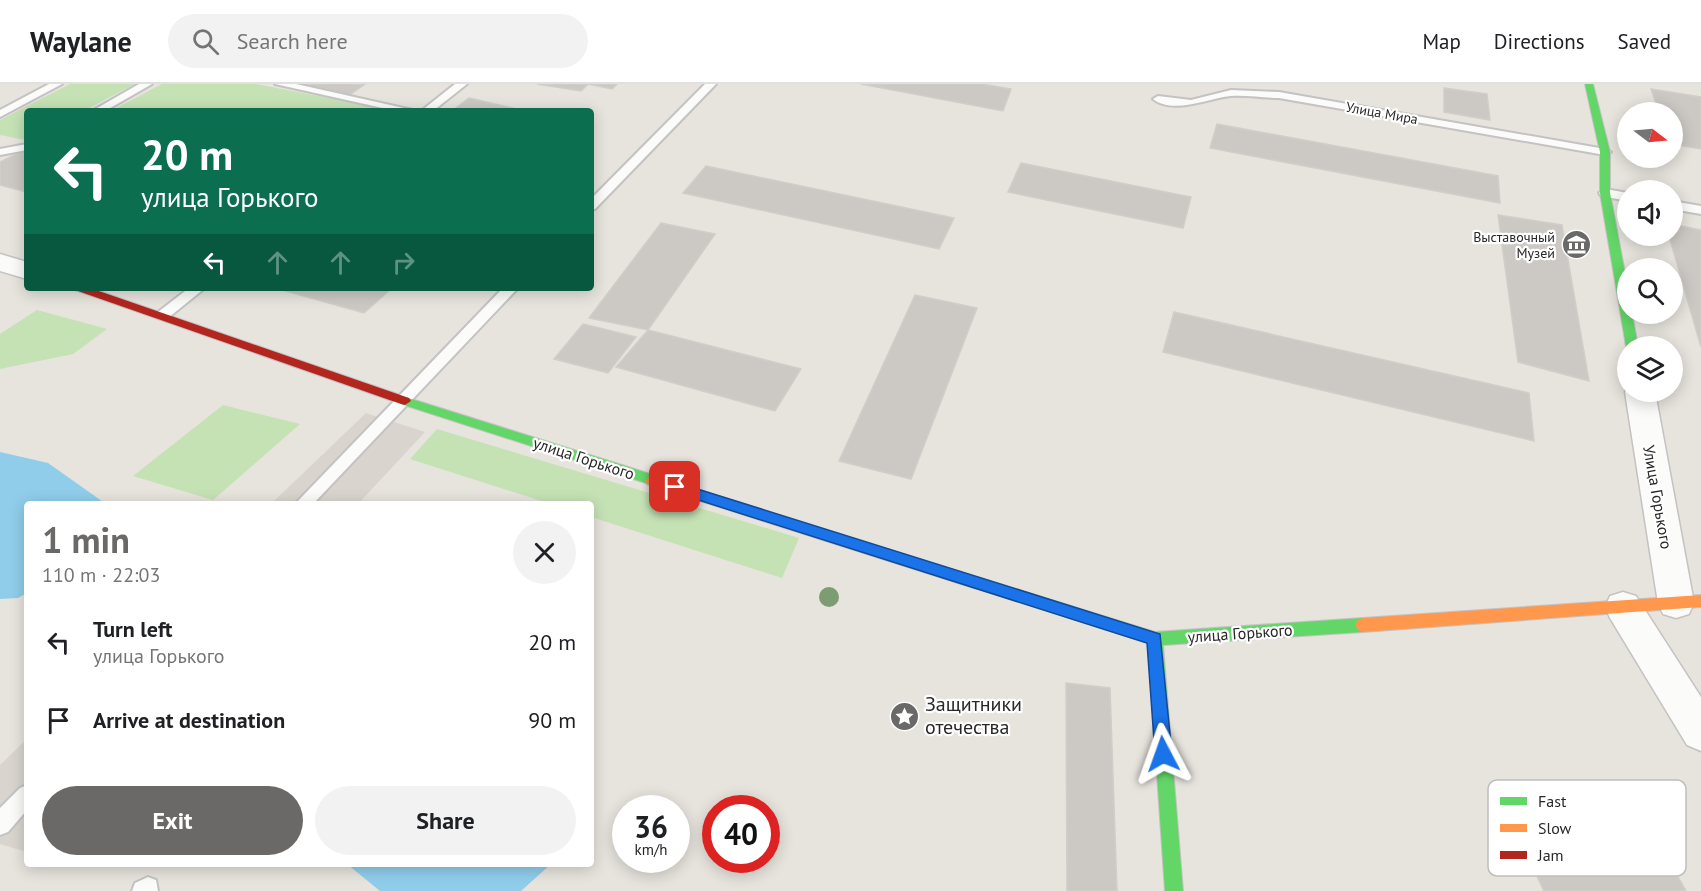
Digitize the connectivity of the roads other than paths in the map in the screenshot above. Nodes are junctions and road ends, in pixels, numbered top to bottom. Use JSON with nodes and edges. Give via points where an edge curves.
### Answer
{"nodes":[{"id":1,"x":57,"y":84,"type":"edge"},
{"id":2,"x":147,"y":84,"type":"edge"},
{"id":3,"x":280,"y":84,"type":"edge"},
{"id":4,"x":462,"y":84,"type":"edge"},
{"id":5,"x":711,"y":84,"type":"edge"},
{"id":6,"x":1588,"y":84,"type":"edge"},
{"id":7,"x":1158,"y":99,"type":"dead end"},
{"id":8,"x":103,"y":108,"type":"edge"},
{"id":9,"x":397,"y":108,"type":"edge"},
{"id":10,"x":430,"y":108,"type":"edge"},
{"id":11,"x":0,"y":114,"type":"edge"},
{"id":12,"x":24,"y":148,"type":"edge"},
{"id":13,"x":0,"y":152,"type":"edge"},
{"id":14,"x":1605,"y":153,"type":"junction"},
{"id":15,"x":1605,"y":193,"type":"junction"},
{"id":16,"x":1617,"y":195,"type":"edge"},
{"id":17,"x":594,"y":203,"type":"edge"},
{"id":18,"x":1683,"y":207,"type":"edge"},
{"id":19,"x":1701,"y":210,"type":"edge"},
{"id":20,"x":0,"y":262,"type":"edge"},
{"id":21,"x":24,"y":270,"type":"edge"},
{"id":22,"x":88,"y":291,"type":"edge"},
{"id":23,"x":194,"y":291,"type":"edge"},
{"id":24,"x":508,"y":291,"type":"edge"},
{"id":25,"x":163,"y":315,"type":"junction"},
{"id":26,"x":1630,"y":336,"type":"edge"},
{"id":27,"x":401,"y":400,"type":"junction"},
{"id":28,"x":1642,"y":402,"type":"edge"},
{"id":29,"x":306,"y":501,"type":"edge"},
{"id":30,"x":1689,"y":602,"type":"edge"},
{"id":31,"x":1623,"y":607,"type":"junction"},
{"id":32,"x":1155,"y":639,"type":"junction"},
{"id":33,"x":1701,"y":732,"type":"edge"},
{"id":34,"x":24,"y":798,"type":"edge"},
{"id":35,"x":0,"y":824,"type":"edge"},
{"id":36,"x":1174,"y":891,"type":"edge"}],
"edges":[{"from":1,"to":11,"type":"lane"},
{"from":2,"to":8,"type":"lane"},
{"from":3,"to":9,"type":"lane"},
{"from":4,"to":10,"type":"lane"},
{"from":5,"to":17,"type":"lane"},
{"from":6,"to":14,"type":"street"},
{"from":7,"to":14,"type":"lane","name":"Улица Мира","via":[[1191,104],[1231,93],[1270,94]]},
{"from":12,"to":13,"type":"lane"},
{"from":14,"to":15,"type":"street"},
{"from":15,"to":16,"type":"lane"},
{"from":15,"to":26,"type":"street"},
{"from":18,"to":19,"type":"lane"},
{"from":20,"to":21,"type":"street"},
{"from":22,"to":25,"type":"street","name":"улица Горького"},
{"from":23,"to":25,"type":"lane"},
{"from":24,"to":27,"type":"lane"},
{"from":25,"to":27,"type":"street","name":"улица Горького"},
{"from":27,"to":29,"type":"lane"},
{"from":27,"to":32,"type":"street","name":"улица Горького"},
{"from":28,"to":30,"type":"street","name":"Улица Горького"},
{"from":30,"to":31,"type":"street","name":"улица Горького"},
{"from":31,"to":32,"type":"street","name":"улица Горького"},
{"from":31,"to":33,"type":"street"},
{"from":32,"to":36,"type":"street"},
{"from":34,"to":35,"type":"lane"}]}
